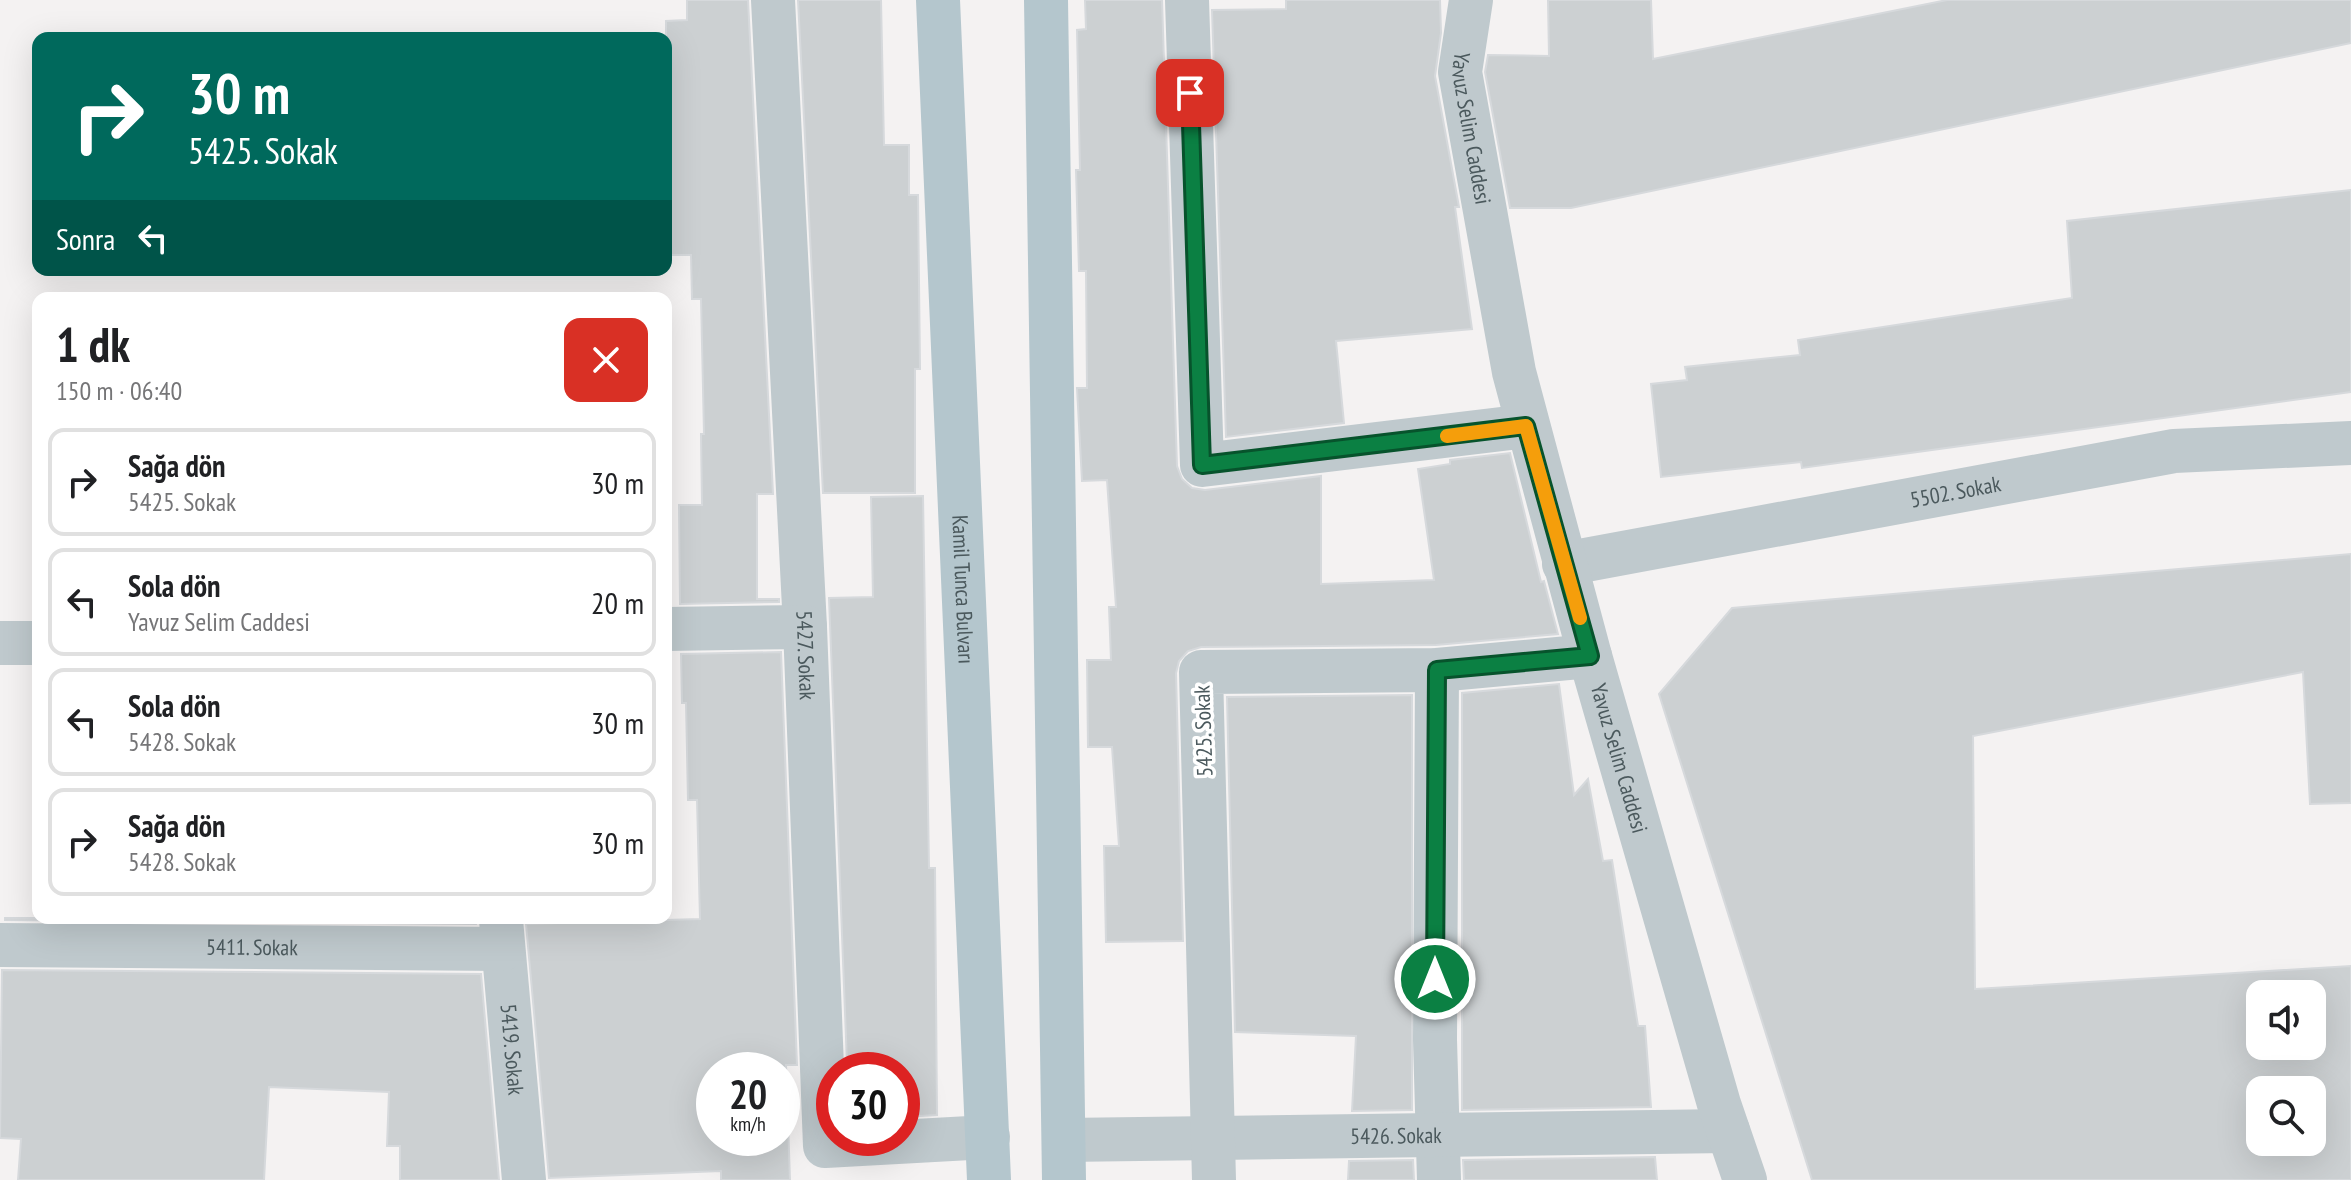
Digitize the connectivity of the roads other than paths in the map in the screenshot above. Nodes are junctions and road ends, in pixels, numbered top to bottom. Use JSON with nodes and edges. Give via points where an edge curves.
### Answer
{"nodes":[{"id":1,"x":773,"y":0,"type":"edge"},
{"id":2,"x":938,"y":0,"type":"edge"},
{"id":3,"x":1046,"y":0,"type":"edge"},
{"id":4,"x":1187,"y":0,"type":"edge"},
{"id":5,"x":1471,"y":0,"type":"edge"},
{"id":6,"x":1526,"y":426,"type":"junction"},
{"id":7,"x":2351,"y":443,"type":"edge"},
{"id":8,"x":1564,"y":564,"type":"junction"},
{"id":9,"x":805,"y":627,"type":"junction"},
{"id":10,"x":672,"y":629,"type":"edge"},
{"id":11,"x":0,"y":643,"type":"edge"},
{"id":12,"x":32,"y":643,"type":"edge"},
{"id":13,"x":1590,"y":656,"type":"junction"},
{"id":14,"x":1437,"y":670,"type":"junction"},
{"id":15,"x":502,"y":933,"type":"edge"},
{"id":16,"x":0,"y":945,"type":"edge"},
{"id":17,"x":1728,"y":1131,"type":"junction"},
{"id":18,"x":1438,"y":1134,"type":"junction"},
{"id":19,"x":1214,"y":1136,"type":"junction"},
{"id":20,"x":988,"y":1137,"type":"junction"},
{"id":21,"x":1064,"y":1160,"type":"edge"},
{"id":22,"x":524,"y":1180,"type":"edge"},
{"id":23,"x":989,"y":1180,"type":"edge"},
{"id":24,"x":1214,"y":1180,"type":"edge"},
{"id":25,"x":1439,"y":1180,"type":"edge"},
{"id":26,"x":1745,"y":1180,"type":"edge"}],
"edges":[{"from":1,"to":9,"type":"street","name":"5427. Sokak"},
{"from":2,"to":20,"type":"main road","name":"Kamil Tunca Bulvarı"},
{"from":3,"to":21,"type":"main road"},
{"from":4,"to":6,"type":"street","via":[[1202,465]]},
{"from":5,"to":6,"type":"street","name":"Yavuz Selim Caddesi","via":[[1460,72]]},
{"from":6,"to":8,"type":"street","name":"Yavuz Selim Caddesi"},
{"from":7,"to":8,"type":"street","name":"5502. Sokak","via":[[2174,451]]},
{"from":8,"to":13,"type":"street","name":"Yavuz Selim Caddesi"},
{"from":9,"to":10,"type":"street"},
{"from":9,"to":20,"type":"street","name":"5427. Sokak","via":[[825,1146]]},
{"from":11,"to":12,"type":"street"},
{"from":13,"to":14,"type":"street","name":"5425. Sokak"},
{"from":13,"to":17,"type":"street","name":"Yavuz Selim Caddesi"},
{"from":14,"to":18,"type":"street"},
{"from":14,"to":19,"type":"street","name":"5425. Sokak","via":[[1201,672]]},
{"from":15,"to":16,"type":"street","name":"5411. Sokak"},
{"from":15,"to":22,"type":"street","name":"5419. Sokak"},
{"from":17,"to":18,"type":"street","name":"5426. Sokak"},
{"from":17,"to":26,"type":"street","name":"Yavuz Selim Caddesi"},
{"from":18,"to":19,"type":"street","name":"5426. Sokak"},
{"from":18,"to":25,"type":"street"},
{"from":19,"to":21,"type":"street","name":"5426. Sokak"},
{"from":19,"to":24,"type":"street","name":"5425. Sokak"},
{"from":20,"to":23,"type":"main road","name":"Kamil Tunca Bulvarı"}]}
